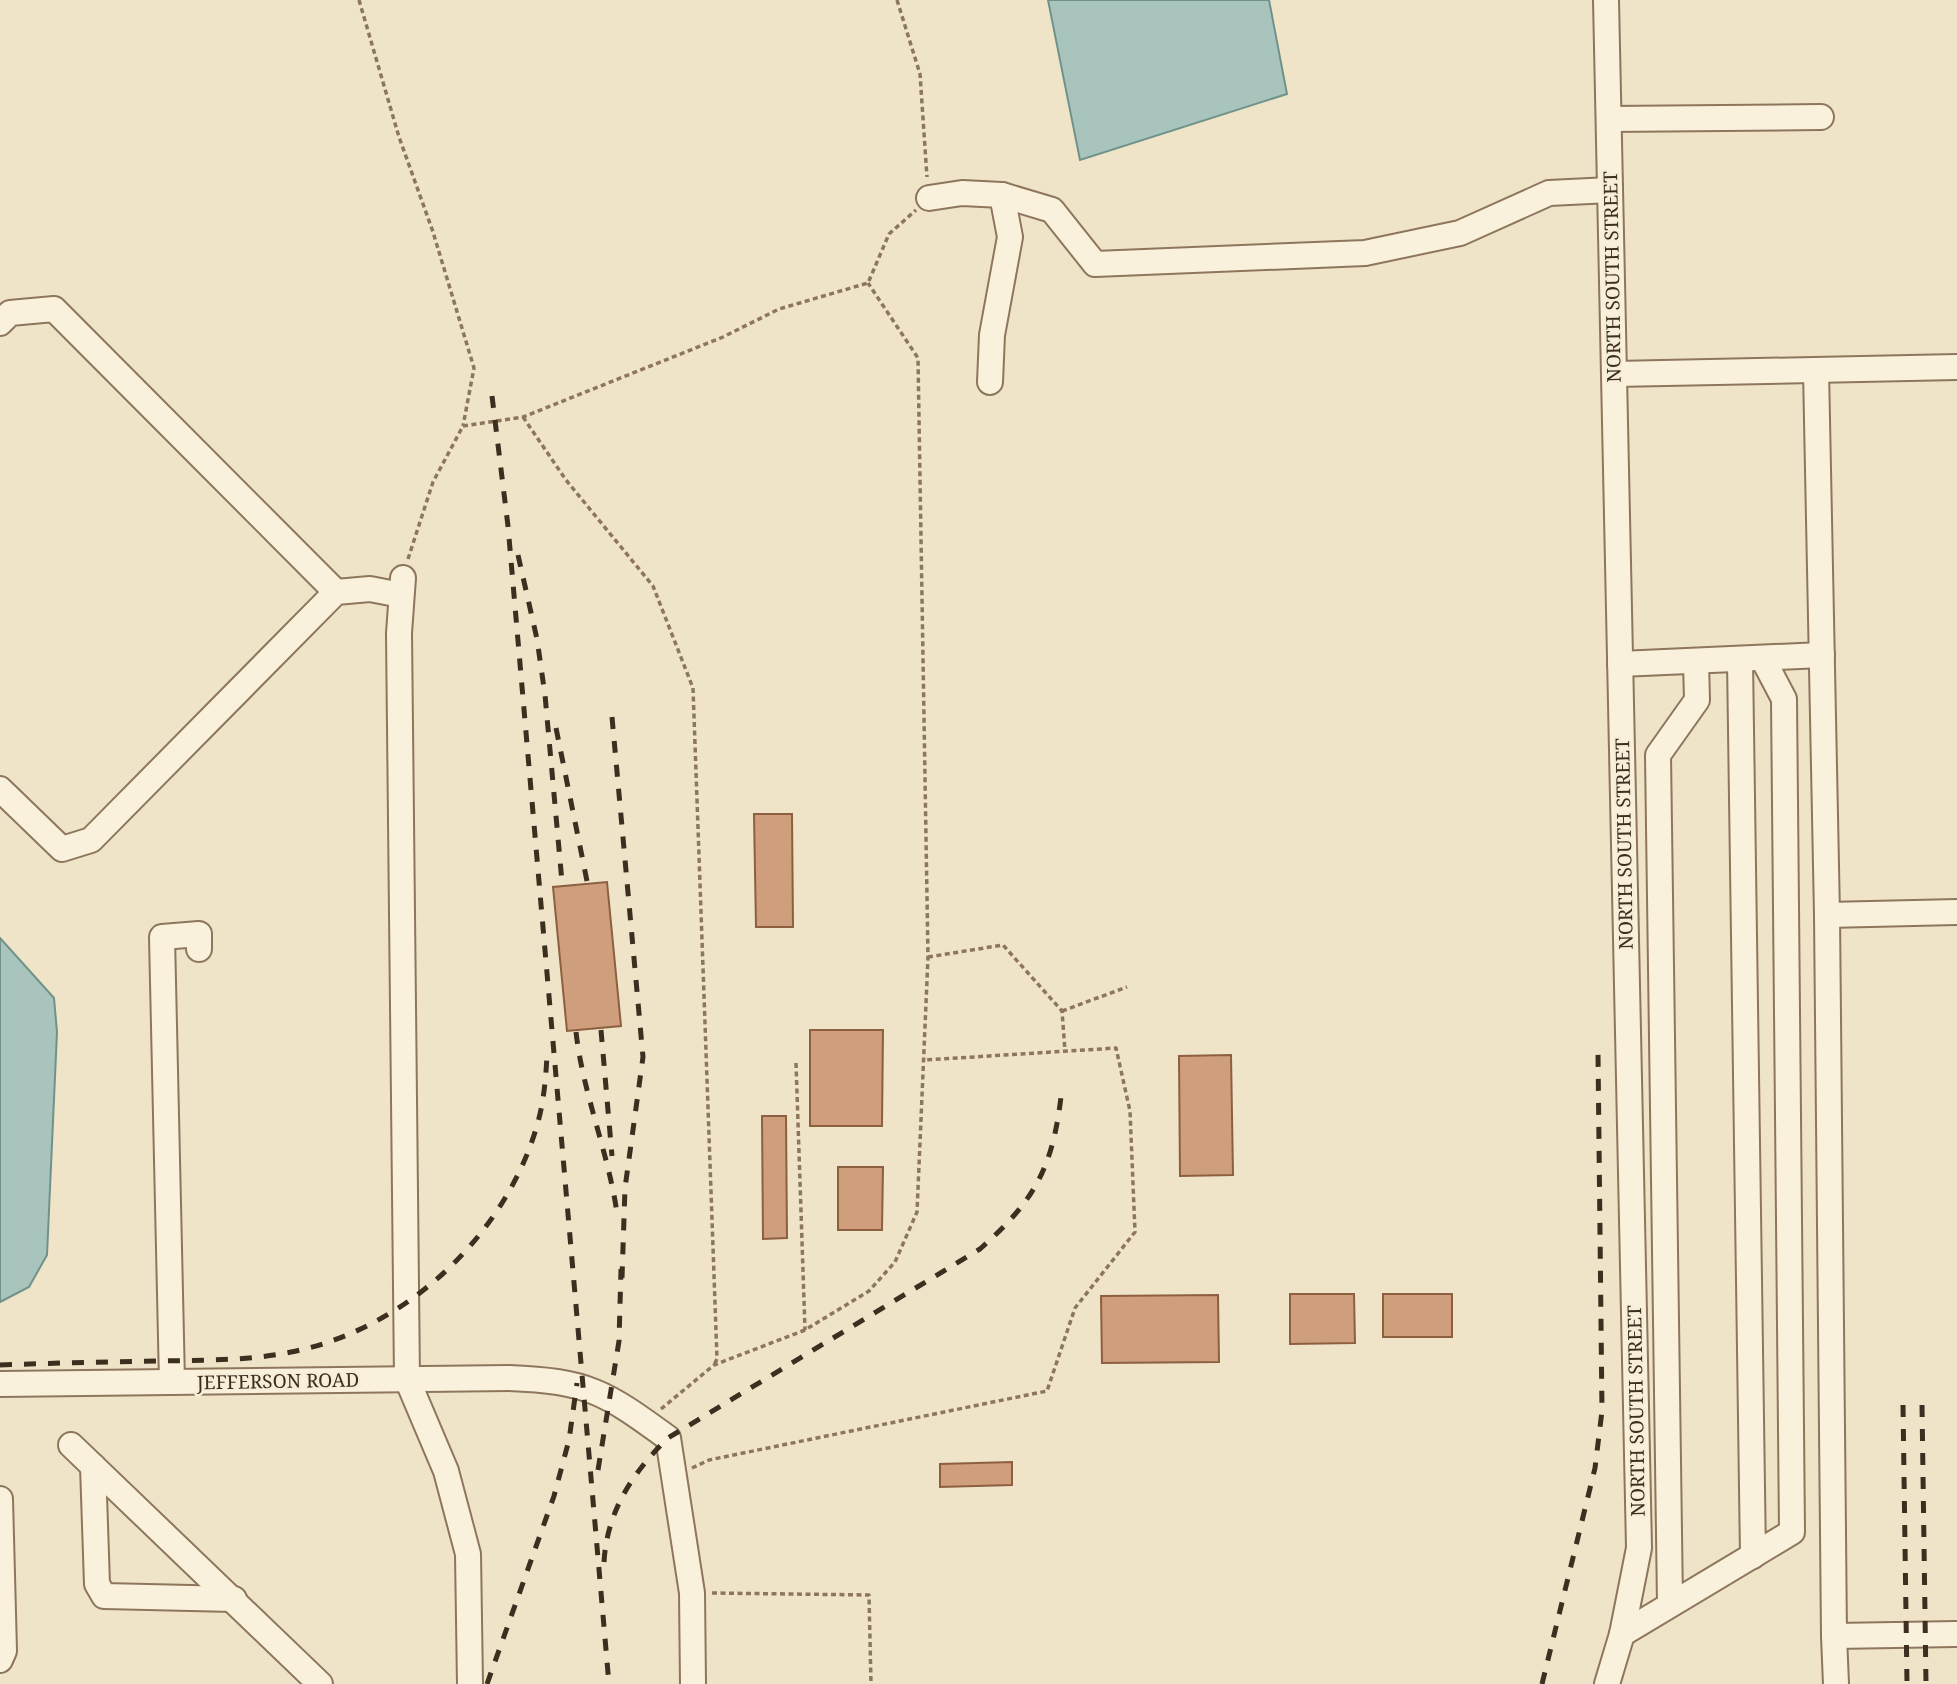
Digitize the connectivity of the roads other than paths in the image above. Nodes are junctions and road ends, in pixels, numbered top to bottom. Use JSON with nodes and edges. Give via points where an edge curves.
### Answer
{"nodes":[{"id":1,"x":1606,"y":0,"type":"edge"},
{"id":2,"x":1821,"y":117,"type":"dead end"},
{"id":3,"x":1609,"y":119,"type":"junction"},
{"id":4,"x":1610,"y":190,"type":"junction"},
{"id":5,"x":1002,"y":195,"type":"junction"},
{"id":6,"x":929,"y":198,"type":"road end"},
{"id":7,"x":0,"y":323,"type":"edge"},
{"id":8,"x":1957,"y":367,"type":"edge"},
{"id":9,"x":1816,"y":370,"type":"junction"},
{"id":10,"x":1615,"y":374,"type":"junction"},
{"id":11,"x":990,"y":382,"type":"dead end"},
{"id":12,"x":336,"y":592,"type":"junction"},
{"id":13,"x":1822,"y":655,"type":"junction"},
{"id":14,"x":1752,"y":660,"type":"junction"},
{"id":15,"x":1696,"y":662,"type":"junction"},
{"id":16,"x":1620,"y":664,"type":"junction"},
{"id":17,"x":0,"y":789,"type":"edge"},
{"id":18,"x":1957,"y":912,"type":"edge"},
{"id":19,"x":1827,"y":915,"type":"junction"},
{"id":20,"x":199,"y":949,"type":"dead end"},
{"id":21,"x":407,"y":1379,"type":"junction"},
{"id":22,"x":172,"y":1382,"type":"junction"},
{"id":23,"x":0,"y":1384,"type":"edge"},
{"id":24,"x":71,"y":1445,"type":"dead end"},
{"id":25,"x":93,"y":1466,"type":"junction"},
{"id":26,"x":0,"y":1499,"type":"edge"},
{"id":27,"x":0,"y":1540,"type":"edge"},
{"id":28,"x":1752,"y":1556,"type":"junction"},
{"id":29,"x":1,"y":1581,"type":"edge"},
{"id":30,"x":234,"y":1599,"type":"junction"},
{"id":31,"x":1670,"y":1604,"type":"junction"},
{"id":32,"x":1,"y":1622,"type":"edge"},
{"id":33,"x":1622,"y":1634,"type":"junction"},
{"id":34,"x":1957,"y":1634,"type":"edge"},
{"id":35,"x":1834,"y":1636,"type":"junction"},
{"id":36,"x":0,"y":1660,"type":"edge"},
{"id":37,"x":320,"y":1684,"type":"edge"},
{"id":38,"x":470,"y":1684,"type":"edge"},
{"id":39,"x":693,"y":1684,"type":"edge"},
{"id":40,"x":1607,"y":1684,"type":"edge"},
{"id":41,"x":1836,"y":1684,"type":"edge"}],
"edges":[{"from":1,"to":3,"type":"lane","name":"NORTH SOUTH STREET"},
{"from":2,"to":3,"type":"lane"},
{"from":3,"to":4,"type":"lane","name":"NORTH SOUTH STREET"},
{"from":4,"to":5,"type":"lane","via":[[1549,193],[1460,233],[1365,253],[1095,264],[1052,210]]},
{"from":4,"to":10,"type":"lane","name":"NORTH SOUTH STREET"},
{"from":5,"to":6,"type":"lane","via":[[962,193]]},
{"from":5,"to":11,"type":"lane","via":[[1010,237],[992,335]]},
{"from":7,"to":12,"type":"lane","via":[[10,313],[54,309]]},
{"from":8,"to":9,"type":"lane"},
{"from":9,"to":10,"type":"lane"},
{"from":9,"to":13,"type":"lane"},
{"from":10,"to":16,"type":"lane","name":"NORTH SOUTH STREET"},
{"from":12,"to":17,"type":"lane","via":[[91,839],[62,849]]},
{"from":12,"to":21,"type":"lane","via":[[402,586]]},
{"from":13,"to":14,"type":"lane"},
{"from":13,"to":19,"type":"lane"},
{"from":14,"to":15,"type":"lane"},
{"from":14,"to":28,"type":"lane","via":[[1740,694]]},
{"from":14,"to":28,"type":"lane","via":[[1784,699],[1792,1532]]},
{"from":15,"to":16,"type":"lane"},
{"from":15,"to":31,"type":"lane","via":[[1697,700],[1658,755]]},
{"from":16,"to":33,"type":"lane","name":"NORTH SOUTH STREET","via":[[1639,1548]]},
{"from":18,"to":19,"type":"lane"},
{"from":19,"to":35,"type":"lane"},
{"from":20,"to":22,"type":"lane","via":[[199,934],[162,937]]},
{"from":21,"to":22,"type":"lane","name":"JEFFERSON ROAD"},
{"from":21,"to":38,"type":"lane","via":[[446,1471],[468,1554]]},
{"from":21,"to":39,"type":"lane","name":"JEFFERSON ROAD","via":[[555,1380],[610,1397],[668,1438],[692,1593]]},
{"from":22,"to":23,"type":"lane","name":"JEFFERSON ROAD"},
{"from":24,"to":25,"type":"lane"},
{"from":25,"to":30,"type":"lane"},
{"from":25,"to":30,"type":"lane","via":[[97,1584],[104,1596]]},
{"from":26,"to":27,"type":"lane"},
{"from":27,"to":29,"type":"lane"},
{"from":28,"to":31,"type":"lane"},
{"from":29,"to":32,"type":"lane"},
{"from":30,"to":37,"type":"lane"},
{"from":31,"to":33,"type":"lane"},
{"from":32,"to":36,"type":"lane","via":[[4,1651]]},
{"from":33,"to":40,"type":"lane","name":"NORTH SOUTH STREET"},
{"from":34,"to":35,"type":"lane"},
{"from":35,"to":41,"type":"lane"}]}
